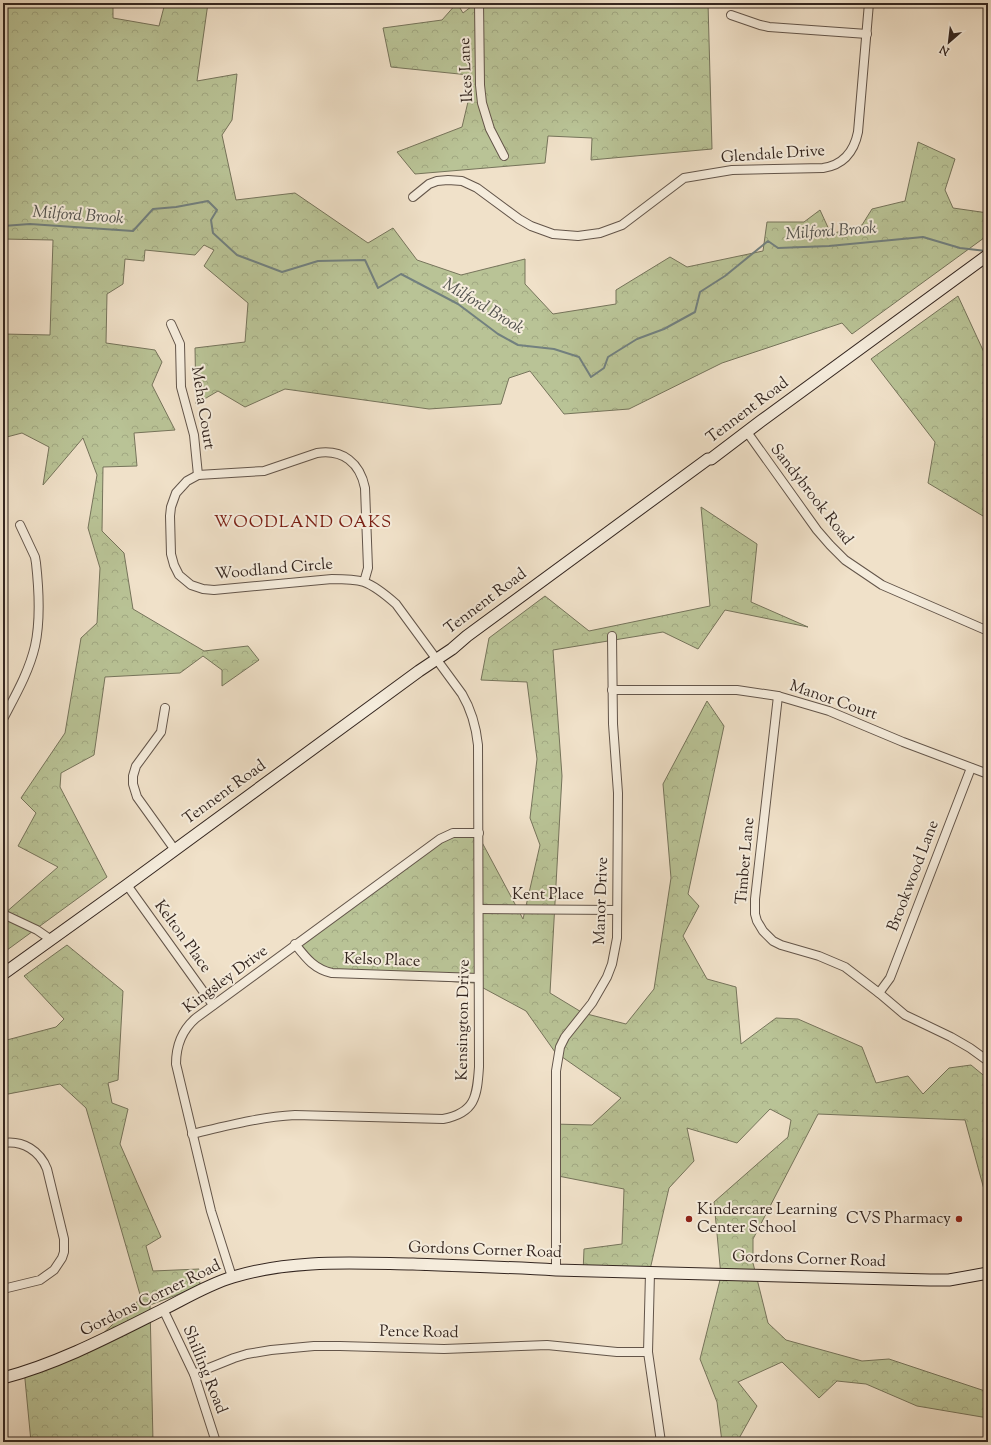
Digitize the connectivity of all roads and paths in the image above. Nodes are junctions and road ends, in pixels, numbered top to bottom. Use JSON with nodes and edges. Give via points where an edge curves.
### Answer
{"nodes":[{"id":1,"x":479,"y":3,"type":"edge"},
{"id":2,"x":869,"y":3,"type":"edge"},
{"id":3,"x":731,"y":15,"type":"dead end"},
{"id":4,"x":867,"y":34,"type":"junction"},
{"id":5,"x":504,"y":156,"type":"dead end"},
{"id":6,"x":413,"y":198,"type":"dead end"},
{"id":7,"x":988,"y":256,"type":"edge"},
{"id":8,"x":171,"y":324,"type":"dead end"},
{"id":9,"x":746,"y":432,"type":"junction"},
{"id":10,"x":198,"y":475,"type":"junction"},
{"id":11,"x":20,"y":525,"type":"dead end"},
{"id":12,"x":364,"y":582,"type":"junction"},
{"id":13,"x":988,"y":631,"type":"edge"},
{"id":14,"x":612,"y":636,"type":"dead end"},
{"id":15,"x":437,"y":659,"type":"junction"},
{"id":16,"x":612,"y":690,"type":"junction"},
{"id":17,"x":778,"y":696,"type":"junction"},
{"id":18,"x":165,"y":708,"type":"dead end"},
{"id":19,"x":3,"y":719,"type":"edge"},
{"id":20,"x":971,"y":768,"type":"junction"},
{"id":21,"x":988,"y":774,"type":"edge"},
{"id":22,"x":478,"y":833,"type":"junction"},
{"id":23,"x":175,"y":850,"type":"junction"},
{"id":24,"x":127,"y":885,"type":"junction"},
{"id":25,"x":479,"y":909,"type":"junction"},
{"id":26,"x":617,"y":910,"type":"junction"},
{"id":27,"x":3,"y":914,"type":"edge"},
{"id":28,"x":50,"y":939,"type":"junction"},
{"id":29,"x":296,"y":944,"type":"junction"},
{"id":30,"x":3,"y":974,"type":"edge"},
{"id":31,"x":478,"y":978,"type":"junction"},
{"id":32,"x":879,"y":993,"type":"junction"},
{"id":33,"x":213,"y":1005,"type":"junction"},
{"id":34,"x":988,"y":1061,"type":"edge"},
{"id":35,"x":192,"y":1134,"type":"junction"},
{"id":36,"x":3,"y":1143,"type":"edge"},
{"id":37,"x":556,"y":1270,"type":"junction"},
{"id":38,"x":650,"y":1273,"type":"junction"},
{"id":39,"x":988,"y":1273,"type":"edge"},
{"id":40,"x":232,"y":1277,"type":"junction"},
{"id":41,"x":3,"y":1289,"type":"edge"},
{"id":42,"x":163,"y":1309,"type":"junction"},
{"id":43,"x":648,"y":1352,"type":"junction"},
{"id":44,"x":194,"y":1374,"type":"junction"},
{"id":45,"x":3,"y":1378,"type":"edge"},
{"id":46,"x":216,"y":1442,"type":"edge"},
{"id":47,"x":662,"y":1442,"type":"edge"}],
"edges":[{"from":1,"to":5,"type":"street","name":"Ikes Lane","via":[[482,103],[490,129]]},
{"from":2,"to":4,"type":"street","name":"Glendale Drive"},
{"from":3,"to":4,"type":"street","via":[[760,25]]},
{"from":4,"to":6,"type":"street","name":"Glendale Drive","via":[[857,141],[843,160],[830,167],[732,170],[684,178],[622,225],[600,233],[578,236],[553,234],[531,226],[477,188],[462,181],[448,180],[429,184]]},
{"from":7,"to":9,"type":"street","name":"Tennent Road"},
{"from":8,"to":10,"type":"street","name":"Meha Court","via":[[180,344],[181,387],[194,435]]},
{"from":9,"to":13,"type":"street","name":"Sandybrook Road","via":[[817,530],[845,560],[882,585]]},
{"from":9,"to":15,"type":"street","name":"Tennent Road"},
{"from":10,"to":12,"type":"street","via":[[264,471],[325,452],[334,452],[346,457],[360,471],[365,488],[368,568]]},
{"from":10,"to":12,"type":"street","name":"Woodland Circle","via":[[187,481],[176,493],[170,516],[171,554],[174,565],[179,575],[191,585],[214,590],[332,579]]},
{"from":11,"to":19,"type":"street","via":[[36,563],[38,633],[30,664]]},
{"from":12,"to":15,"type":"street","name":"Woodland Circle","via":[[385,594],[396,604]]},
{"from":14,"to":16,"type":"street","name":"Manor Drive"},
{"from":15,"to":22,"type":"street","name":"Kensington Drive","via":[[469,705],[476,725]]},
{"from":15,"to":23,"type":"street","name":"Tennent Road"},
{"from":16,"to":17,"type":"street","name":"Manor Court","via":[[737,690]]},
{"from":16,"to":26,"type":"street","name":"Manor Drive","via":[[618,792]]},
{"from":17,"to":20,"type":"street","name":"Manor Court","via":[[829,710]]},
{"from":17,"to":32,"type":"street","name":"Timber Lane","via":[[755,899],[757,921],[774,941],[838,964]]},
{"from":18,"to":23,"type":"street","via":[[161,732],[136,766],[133,784],[137,797]]},
{"from":20,"to":21,"type":"street","name":"Manor Court"},
{"from":20,"to":32,"type":"street","name":"Brookwood Lane","via":[[890,978]]},
{"from":22,"to":25,"type":"street","name":"Kensington Drive"},
{"from":22,"to":29,"type":"street","name":"Kingsley Drive","via":[[453,834],[440,839]]},
{"from":23,"to":24,"type":"street","name":"Tennent Road"},
{"from":24,"to":28,"type":"street","name":"Tennent Road"},
{"from":24,"to":33,"type":"street","name":"Kelton Place"},
{"from":25,"to":26,"type":"street","name":"Kent Place"},
{"from":25,"to":31,"type":"street","name":"Kensington Drive"},
{"from":26,"to":37,"type":"street","name":"Manor Drive","via":[[617,938],[607,977],[592,1003],[565,1037],[558,1058]]},
{"from":27,"to":28,"type":"street"},
{"from":28,"to":30,"type":"street","name":"Tennent Road"},
{"from":29,"to":31,"type":"street","name":"Kelso Place","via":[[311,964],[332,973]]},
{"from":29,"to":33,"type":"street","name":"Kingsley Drive"},
{"from":31,"to":35,"type":"street","name":"Kensington Drive","via":[[478,1083],[470,1107],[461,1114],[438,1120],[274,1116]]},
{"from":32,"to":34,"type":"street","name":"Timber Lane","via":[[905,1015],[951,1037]]},
{"from":33,"to":35,"type":"street","name":"Kingsley Drive","via":[[187,1027],[176,1054]]},
{"from":35,"to":40,"type":"street","name":"Kingsley Drive","via":[[219,1241]]},
{"from":36,"to":41,"type":"street","via":[[25,1145],[36,1152],[42,1160],[47,1169],[65,1242],[58,1265],[48,1276]]},
{"from":37,"to":38,"type":"street","name":"Gordons Corner Road"},
{"from":37,"to":40,"type":"street","name":"Gordons Corner Road","via":[[324,1262],[281,1266]]},
{"from":38,"to":39,"type":"street","name":"Gordons Corner Road","via":[[930,1280],[949,1280]]},
{"from":38,"to":43,"type":"street"},
{"from":40,"to":42,"type":"street","name":"Gordons Corner Road"},
{"from":42,"to":44,"type":"street","name":"Shilling Road"},
{"from":42,"to":45,"type":"street","name":"Gordons Corner Road","via":[[57,1361]]},
{"from":43,"to":44,"type":"street","name":"Pence Road","via":[[617,1352],[547,1345],[444,1349],[314,1346],[247,1354]]},
{"from":43,"to":47,"type":"street"},
{"from":44,"to":46,"type":"street","name":"Shilling Road"}]}
